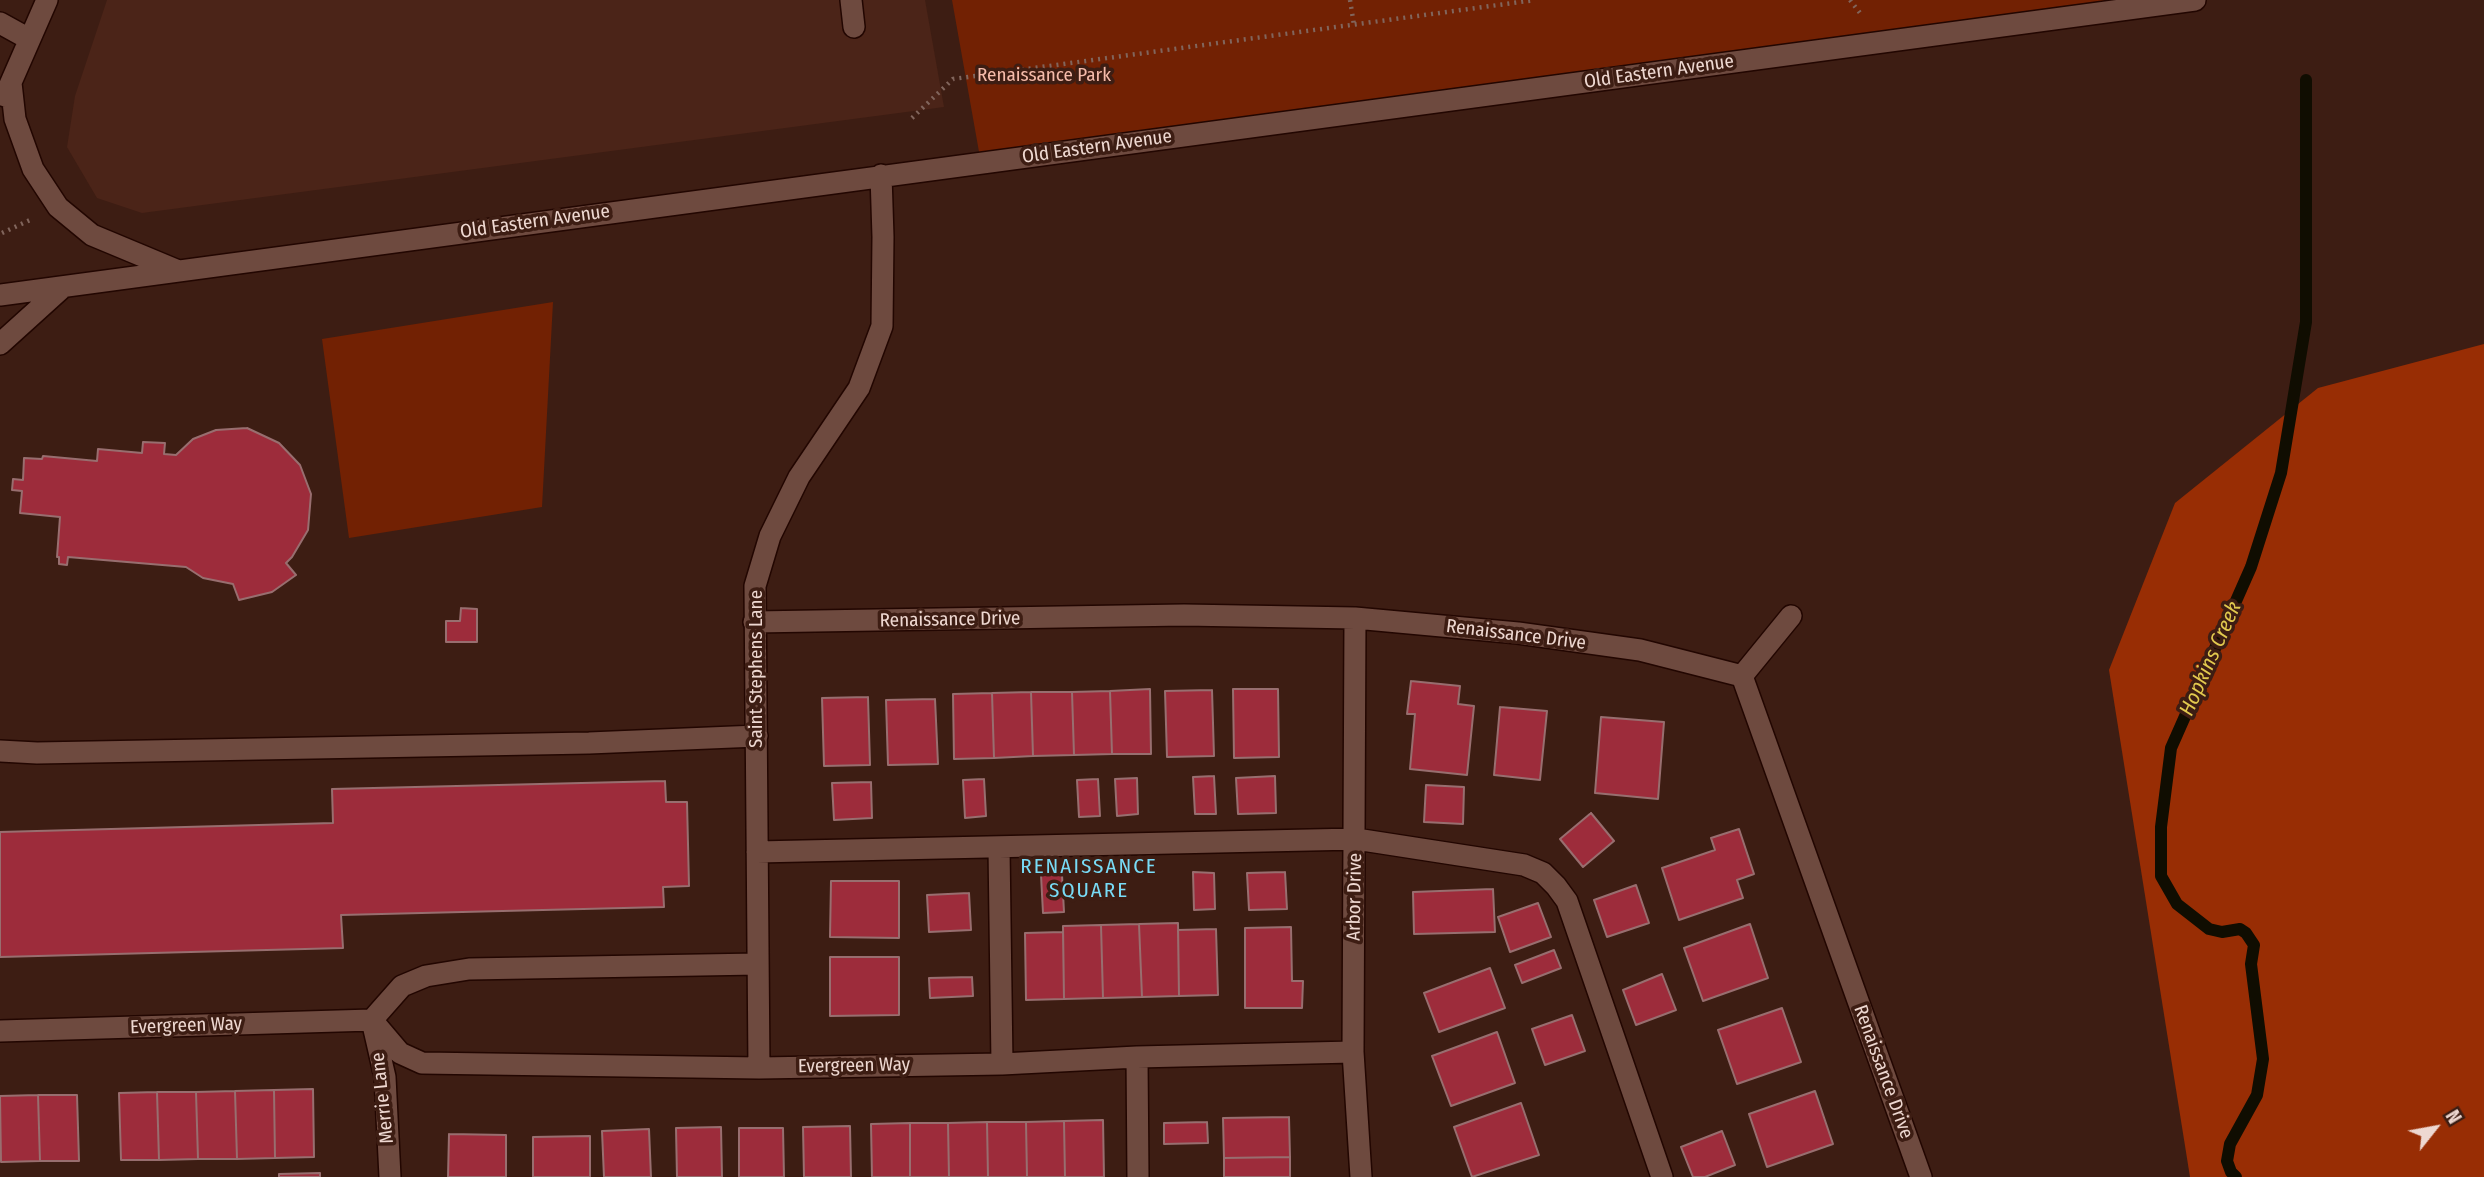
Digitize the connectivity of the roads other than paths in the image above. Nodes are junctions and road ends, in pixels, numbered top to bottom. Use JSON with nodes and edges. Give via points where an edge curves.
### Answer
{"nodes":[{"id":1,"x":47,"y":0,"type":"edge"},
{"id":2,"x":851,"y":0,"type":"edge"},
{"id":3,"x":2195,"y":0,"type":"edge"},
{"id":4,"x":0,"y":23,"type":"edge"},
{"id":5,"x":853,"y":27,"type":"dead end"},
{"id":6,"x":29,"y":39,"type":"junction"},
{"id":7,"x":11,"y":83,"type":"junction"},
{"id":8,"x":0,"y":108,"type":"edge"},
{"id":9,"x":881,"y":175,"type":"junction"},
{"id":10,"x":177,"y":270,"type":"junction"},
{"id":11,"x":63,"y":286,"type":"junction"},
{"id":12,"x":0,"y":295,"type":"edge"},
{"id":13,"x":0,"y":344,"type":"edge"},
{"id":14,"x":1791,"y":616,"type":"dead end"},
{"id":15,"x":1355,"y":618,"type":"junction"},
{"id":16,"x":754,"y":622,"type":"junction"},
{"id":17,"x":1742,"y":676,"type":"junction"},
{"id":18,"x":757,"y":736,"type":"junction"},
{"id":19,"x":0,"y":751,"type":"edge"},
{"id":20,"x":1356,"y":839,"type":"junction"},
{"id":21,"x":999,"y":848,"type":"junction"},
{"id":22,"x":757,"y":852,"type":"junction"},
{"id":23,"x":758,"y":964,"type":"junction"},
{"id":24,"x":372,"y":1020,"type":"junction"},
{"id":25,"x":0,"y":1031,"type":"edge"},
{"id":26,"x":1353,"y":1052,"type":"junction"},
{"id":27,"x":1137,"y":1057,"type":"junction"},
{"id":28,"x":1002,"y":1064,"type":"junction"},
{"id":29,"x":759,"y":1068,"type":"junction"},
{"id":30,"x":390,"y":1177,"type":"edge"},
{"id":31,"x":1138,"y":1177,"type":"edge"},
{"id":32,"x":1361,"y":1177,"type":"edge"},
{"id":33,"x":1662,"y":1177,"type":"edge"},
{"id":34,"x":1921,"y":1177,"type":"edge"}],
"edges":[{"from":1,"to":6,"type":"street"},
{"from":2,"to":5,"type":"street"},
{"from":3,"to":9,"type":"street","name":"Old Eastern Avenue"},
{"from":4,"to":6,"type":"street"},
{"from":6,"to":7,"type":"street"},
{"from":7,"to":8,"type":"street"},
{"from":7,"to":10,"type":"street","via":[[15,119],[33,169],[58,206],[92,235]]},
{"from":9,"to":10,"type":"street","name":"Old Eastern Avenue"},
{"from":9,"to":16,"type":"street","name":"Saint Stephens Lane","via":[[882,326],[859,388],[799,477],[770,536],[755,586]]},
{"from":10,"to":11,"type":"street","name":"Old Eastern Avenue"},
{"from":11,"to":12,"type":"street","name":"Old Eastern Avenue"},
{"from":11,"to":13,"type":"street"},
{"from":14,"to":17,"type":"street"},
{"from":15,"to":16,"type":"street","name":"Renaissance Drive","via":[[1184,615]]},
{"from":15,"to":17,"type":"street","name":"Renaissance Drive","via":[[1640,650]]},
{"from":15,"to":20,"type":"street","name":"Arbor Drive"},
{"from":16,"to":18,"type":"street","name":"Saint Stephens Lane"},
{"from":17,"to":34,"type":"street","name":"Renaissance Drive"},
{"from":18,"to":19,"type":"street"},
{"from":18,"to":22,"type":"street","name":"Saint Stephens Lane"},
{"from":20,"to":21,"type":"street"},
{"from":20,"to":26,"type":"street","name":"Arbor Drive"},
{"from":20,"to":33,"type":"street","via":[[1524,865],[1556,886],[1567,901]]},
{"from":21,"to":22,"type":"street"},
{"from":21,"to":28,"type":"street"},
{"from":22,"to":23,"type":"street","name":"Saint Stephens Lane"},
{"from":23,"to":24,"type":"street","via":[[469,969],[426,976],[402,986]]},
{"from":23,"to":29,"type":"street","name":"Saint Stephens Lane"},
{"from":24,"to":25,"type":"street","name":"Evergreen Way"},
{"from":24,"to":29,"type":"street","name":"Evergreen Way","via":[[400,1053],[422,1063]]},
{"from":24,"to":30,"type":"street","name":"Merrie Lane","via":[[385,1077]]},
{"from":26,"to":27,"type":"street","name":"Evergreen Way"},
{"from":26,"to":32,"type":"street","name":"Arbor Drive"},
{"from":27,"to":28,"type":"street","name":"Evergreen Way"},
{"from":27,"to":31,"type":"street"},
{"from":28,"to":29,"type":"street","name":"Evergreen Way"}]}
